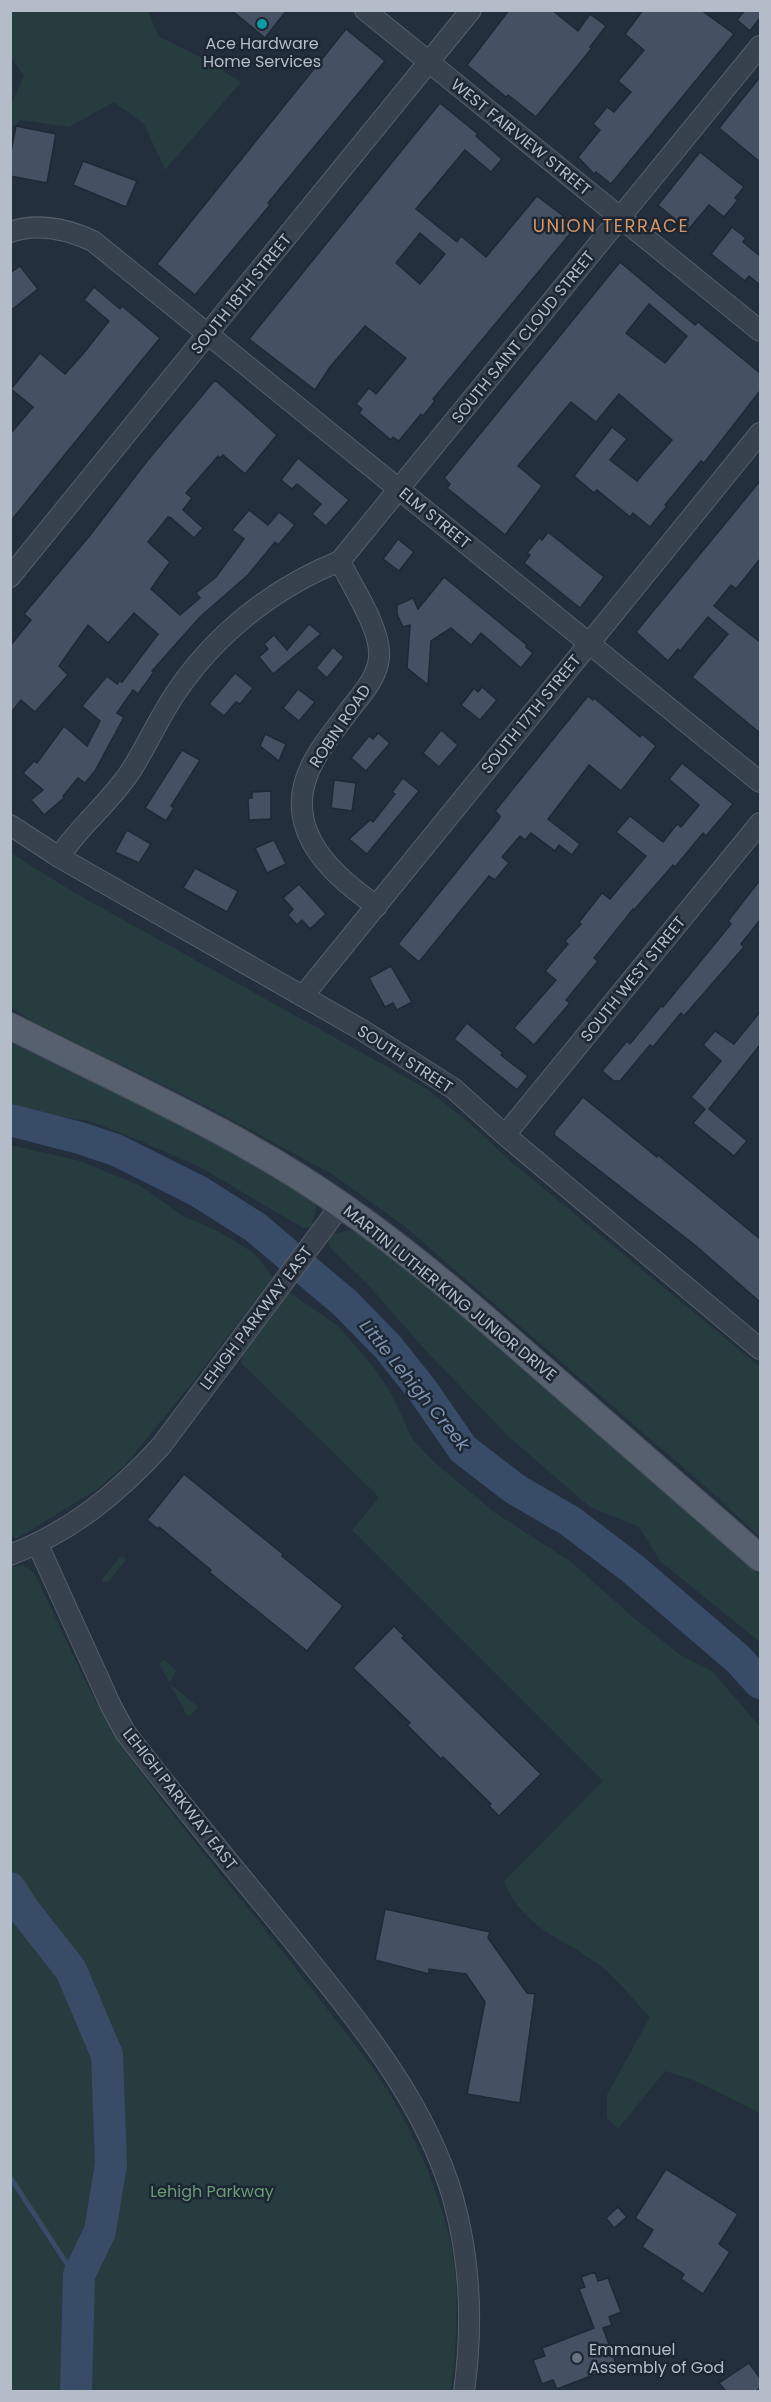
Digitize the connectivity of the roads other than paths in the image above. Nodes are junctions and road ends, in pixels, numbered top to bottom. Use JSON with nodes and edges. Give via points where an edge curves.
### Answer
{"nodes":[{"id":1,"x":365,"y":10,"type":"edge"},
{"id":2,"x":471,"y":10,"type":"edge"},
{"id":3,"x":760,"y":45,"type":"edge"},
{"id":4,"x":429,"y":62,"type":"junction"},
{"id":5,"x":620,"y":218,"type":"junction"},
{"id":6,"x":10,"y":232,"type":"edge"},
{"id":7,"x":760,"y":331,"type":"edge"},
{"id":8,"x":208,"y":334,"type":"junction"},
{"id":9,"x":760,"y":432,"type":"edge"},
{"id":10,"x":400,"y":489,"type":"junction"},
{"id":11,"x":340,"y":561,"type":"junction"},
{"id":12,"x":10,"y":578,"type":"edge"},
{"id":13,"x":589,"y":643,"type":"junction"},
{"id":14,"x":760,"y":782,"type":"edge"},
{"id":15,"x":760,"y":823,"type":"edge"},
{"id":16,"x":10,"y":825,"type":"edge"},
{"id":17,"x":59,"y":857,"type":"junction"},
{"id":18,"x":377,"y":906,"type":"junction"},
{"id":19,"x":303,"y":996,"type":"junction"},
{"id":20,"x":10,"y":1026,"type":"edge"},
{"id":21,"x":505,"y":1135,"type":"junction"},
{"id":22,"x":341,"y":1205,"type":"junction"},
{"id":23,"x":760,"y":1349,"type":"edge"},
{"id":24,"x":38,"y":1545,"type":"junction"},
{"id":25,"x":10,"y":1555,"type":"edge"},
{"id":26,"x":760,"y":1558,"type":"edge"},
{"id":27,"x":464,"y":2391,"type":"edge"}],
"edges":[{"from":1,"to":4,"type":"street","name":"WEST FAIRVIEW STREET"},
{"from":2,"to":4,"type":"street","name":"SOUTH 18TH STREET"},
{"from":3,"to":5,"type":"street","name":"SOUTH SAINT CLOUD STREET"},
{"from":4,"to":5,"type":"street","name":"WEST FAIRVIEW STREET"},
{"from":4,"to":8,"type":"street","name":"SOUTH 18TH STREET"},
{"from":5,"to":7,"type":"street","name":"WEST FAIRVIEW STREET"},
{"from":5,"to":10,"type":"street","name":"SOUTH SAINT CLOUD STREET"},
{"from":6,"to":8,"type":"street","name":"ELM STREET","via":[[56,228],[93,241]]},
{"from":8,"to":10,"type":"street","name":"ELM STREET"},
{"from":8,"to":12,"type":"street","name":"SOUTH 18TH STREET"},
{"from":9,"to":13,"type":"street","name":"SOUTH 17TH STREET"},
{"from":10,"to":11,"type":"street","name":"SOUTH SAINT CLOUD STREET"},
{"from":10,"to":13,"type":"street","name":"ELM STREET"},
{"from":11,"to":17,"type":"street","via":[[286,587],[258,606],[200,661],[132,769]]},
{"from":11,"to":18,"type":"street","name":"ROBIN ROAD","via":[[370,620],[380,657],[368,686],[315,757],[303,792],[302,811],[305,829],[326,864]]},
{"from":13,"to":14,"type":"street","name":"ELM STREET"},
{"from":13,"to":18,"type":"street","name":"SOUTH 17TH STREET"},
{"from":15,"to":21,"type":"street","name":"SOUTH WEST STREET"},
{"from":16,"to":17,"type":"street","name":"SOUTH STREET"},
{"from":17,"to":19,"type":"street","name":"SOUTH STREET"},
{"from":18,"to":19,"type":"street","name":"SOUTH 17TH STREET"},
{"from":19,"to":21,"type":"street","name":"SOUTH STREET","via":[[454,1089]]},
{"from":20,"to":22,"type":"main road","name":"MARTIN LUTHER KING JUNIOR DRIVE","via":[[225,1133]]},
{"from":21,"to":23,"type":"street","name":"SOUTH STREET"},
{"from":22,"to":24,"type":"street","name":"LEHIGH PARKWAY EAST","via":[[161,1446],[111,1497]]},
{"from":22,"to":26,"type":"main road","name":"MARTIN LUTHER KING JUNIOR DRIVE","via":[[497,1329]]},
{"from":24,"to":25,"type":"street"},
{"from":24,"to":27,"type":"street","name":"LEHIGH PARKWAY EAST","via":[[125,1732],[352,2013],[402,2086],[424,2128],[446,2179],[462,2236],[471,2318]]}]}
